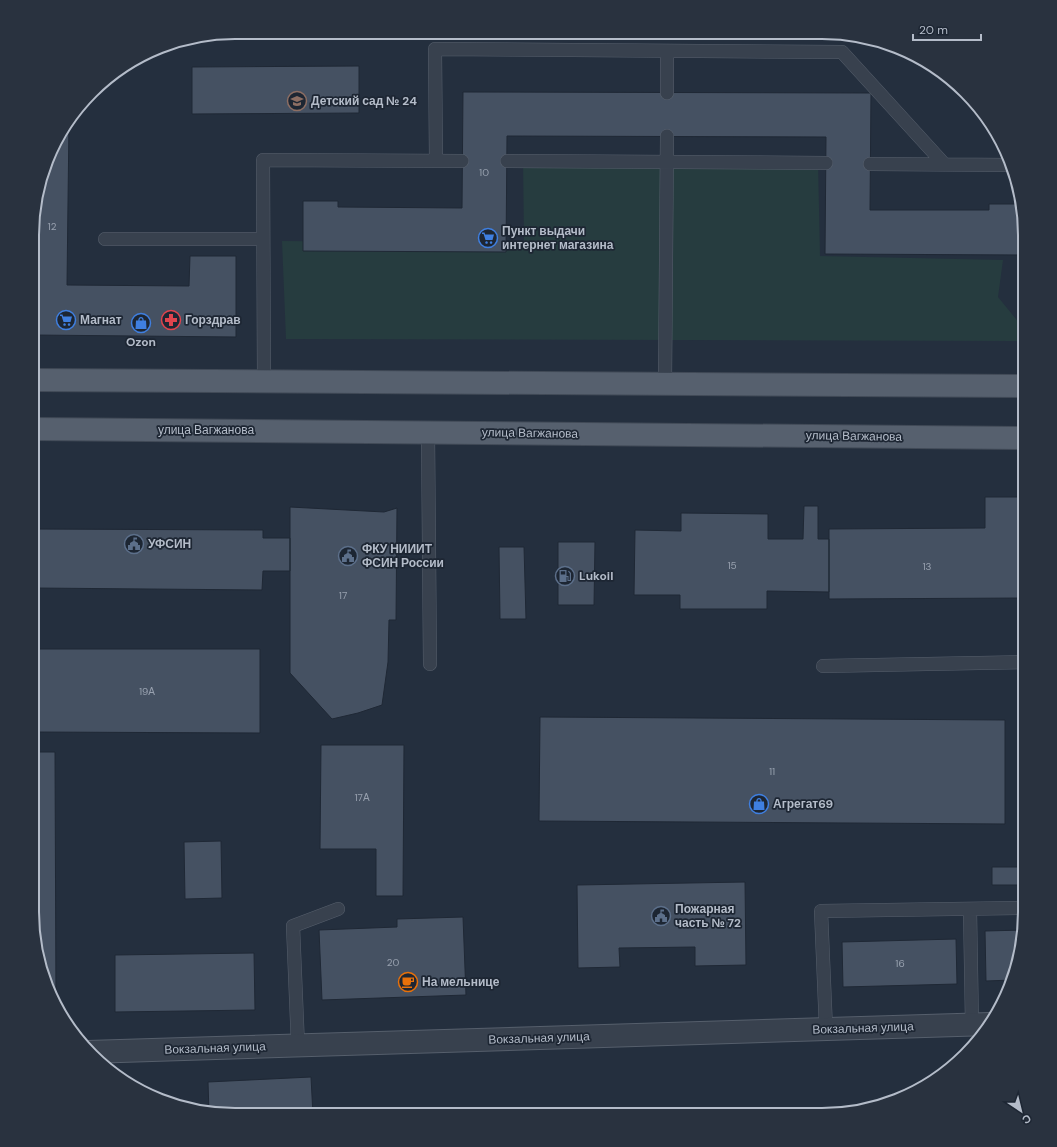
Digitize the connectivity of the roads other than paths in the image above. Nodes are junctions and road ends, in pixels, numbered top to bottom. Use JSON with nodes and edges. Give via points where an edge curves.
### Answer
{"nodes":[{"id":1,"x":667,"y":51,"type":"junction"},
{"id":2,"x":667,"y":92,"type":"dead end"},
{"id":3,"x":666,"y":136,"type":"dead end"},
{"id":4,"x":436,"y":161,"type":"junction"},
{"id":5,"x":462,"y":161,"type":"dead end"},
{"id":6,"x":506,"y":161,"type":"dead end"},
{"id":7,"x":666,"y":162,"type":"junction"},
{"id":8,"x":826,"y":163,"type":"dead end"},
{"id":9,"x":870,"y":164,"type":"dead end"},
{"id":10,"x":944,"y":164,"type":"junction"},
{"id":11,"x":1005,"y":165,"type":"edge"},
{"id":12,"x":105,"y":238,"type":"dead end"},
{"id":13,"x":263,"y":239,"type":"junction"},
{"id":14,"x":39,"y":380,"type":"edge"},
{"id":15,"x":264,"y":382,"type":"junction"},
{"id":16,"x":665,"y":384,"type":"junction"},
{"id":17,"x":1018,"y":386,"type":"edge"},
{"id":18,"x":39,"y":429,"type":"edge"},
{"id":19,"x":428,"y":432,"type":"junction"},
{"id":20,"x":1018,"y":438,"type":"edge"},
{"id":21,"x":1018,"y":662,"type":"edge"},
{"id":22,"x":430,"y":664,"type":"dead end"},
{"id":23,"x":823,"y":666,"type":"dead end"},
{"id":24,"x":1018,"y":908,"type":"edge"},
{"id":25,"x":338,"y":909,"type":"dead end"},
{"id":26,"x":970,"y":909,"type":"junction"},
{"id":27,"x":981,"y":1024,"type":"edge"},
{"id":28,"x":826,"y":1029,"type":"junction"},
{"id":29,"x":298,"y":1046,"type":"junction"},
{"id":30,"x":97,"y":1052,"type":"edge"}],
"edges":[{"from":1,"to":2,"type":"lane"},
{"from":1,"to":4,"type":"lane","via":[[436,49]]},
{"from":1,"to":10,"type":"lane","via":[[842,52]]},
{"from":3,"to":7,"type":"lane"},
{"from":4,"to":5,"type":"lane"},
{"from":4,"to":13,"type":"lane","via":[[263,160]]},
{"from":6,"to":7,"type":"lane"},
{"from":7,"to":8,"type":"lane"},
{"from":7,"to":16,"type":"lane"},
{"from":9,"to":10,"type":"lane"},
{"from":10,"to":11,"type":"lane"},
{"from":12,"to":13,"type":"lane"},
{"from":13,"to":15,"type":"lane"},
{"from":14,"to":15,"type":"main road"},
{"from":15,"to":16,"type":"main road"},
{"from":16,"to":17,"type":"main road"},
{"from":18,"to":19,"type":"main road","name":"улица Вагжанова"},
{"from":19,"to":20,"type":"main road","name":"улица Вагжанова"},
{"from":19,"to":22,"type":"lane"},
{"from":21,"to":23,"type":"lane"},
{"from":24,"to":26,"type":"lane"},
{"from":25,"to":29,"type":"lane","via":[[293,926]]},
{"from":26,"to":27,"type":"lane"},
{"from":26,"to":28,"type":"lane","via":[[822,911]]},
{"from":27,"to":28,"type":"street","name":"Вокзальная улица"},
{"from":28,"to":29,"type":"street","name":"Вокзальная улица"},
{"from":29,"to":30,"type":"street","name":"Вокзальная улица"}]}
